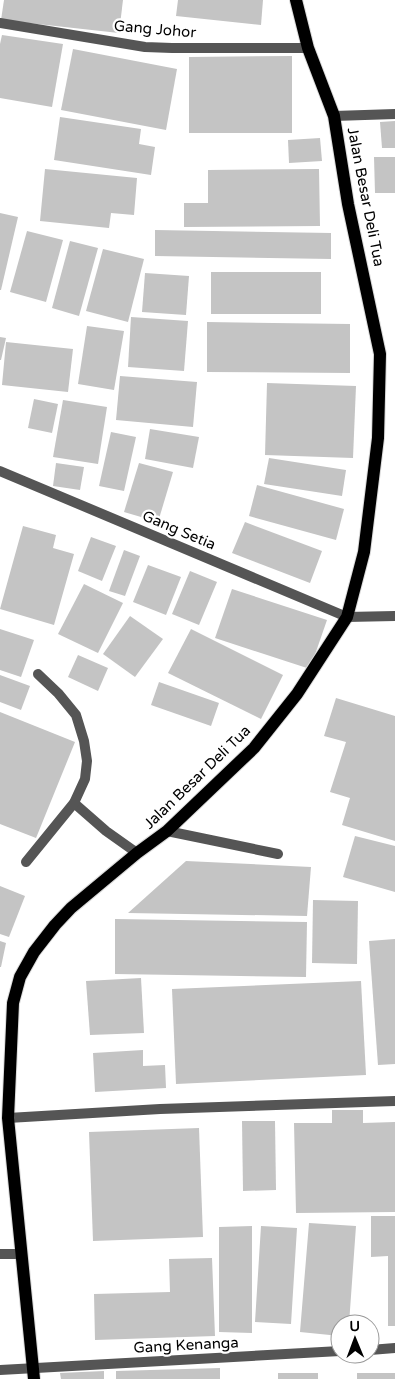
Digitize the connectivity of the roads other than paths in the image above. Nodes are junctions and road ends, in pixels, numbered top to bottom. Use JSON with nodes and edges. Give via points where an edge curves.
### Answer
{"nodes":[{"id":1,"x":296,"y":0,"type":"edge"},
{"id":2,"x":0,"y":22,"type":"edge"},
{"id":3,"x":308,"y":48,"type":"junction"},
{"id":4,"x":395,"y":114,"type":"edge"},
{"id":5,"x":334,"y":116,"type":"junction"},
{"id":6,"x":0,"y":472,"type":"edge"},
{"id":7,"x":395,"y":616,"type":"edge"},
{"id":8,"x":347,"y":617,"type":"junction"},
{"id":9,"x":38,"y":674,"type":"dead end"},
{"id":10,"x":74,"y":803,"type":"junction"},
{"id":11,"x":167,"y":831,"type":"junction"},
{"id":12,"x":137,"y":853,"type":"junction"},
{"id":13,"x":278,"y":854,"type":"dead end"},
{"id":14,"x":26,"y":862,"type":"dead end"},
{"id":15,"x":395,"y":1101,"type":"edge"},
{"id":16,"x":8,"y":1118,"type":"junction"},
{"id":17,"x":0,"y":1254,"type":"edge"},
{"id":18,"x":20,"y":1254,"type":"junction"},
{"id":19,"x":395,"y":1348,"type":"edge"},
{"id":20,"x":380,"y":1349,"type":"edge"},
{"id":21,"x":330,"y":1352,"type":"edge"},
{"id":22,"x":0,"y":1370,"type":"edge"},
{"id":23,"x":34,"y":1374,"type":"edge"}],
"edges":[{"from":1,"to":3,"type":"main road","name":"Jalan Besar Deli Tua"},
{"from":2,"to":3,"type":"street","name":"Gang Johor","via":[[145,46]]},
{"from":3,"to":5,"type":"main road","name":"Jalan Besar Deli Tua"},
{"from":4,"to":5,"type":"street"},
{"from":5,"to":8,"type":"main road","name":"Jalan Besar Deli Tua","via":[[348,204],[380,354],[378,438],[364,552]]},
{"from":6,"to":8,"type":"street","name":"Gang Setia"},
{"from":7,"to":8,"type":"street"},
{"from":8,"to":11,"type":"main road","name":"Jalan Besar Deli Tua","via":[[297,694],[254,748]]},
{"from":9,"to":10,"type":"street","via":[[76,715],[84,741],[87,761]]},
{"from":10,"to":12,"type":"street"},
{"from":10,"to":14,"type":"street"},
{"from":11,"to":12,"type":"main road","name":"Jalan Besar Deli Tua"},
{"from":11,"to":13,"type":"street"},
{"from":12,"to":16,"type":"main road","name":"Jalan Besar Deli Tua","via":[[71,908],[34,952],[20,977],[12,1003]]},
{"from":15,"to":16,"type":"street"},
{"from":16,"to":18,"type":"main road","name":"Jalan Besar Deli Tua"},
{"from":17,"to":18,"type":"street"},
{"from":18,"to":23,"type":"main road","name":"Jalan Besar Deli Tua"},
{"from":19,"to":20,"type":"street"},
{"from":21,"to":23,"type":"street","name":"Gang Kenanga"},
{"from":22,"to":23,"type":"street","name":"Gang Kenanga"}]}
